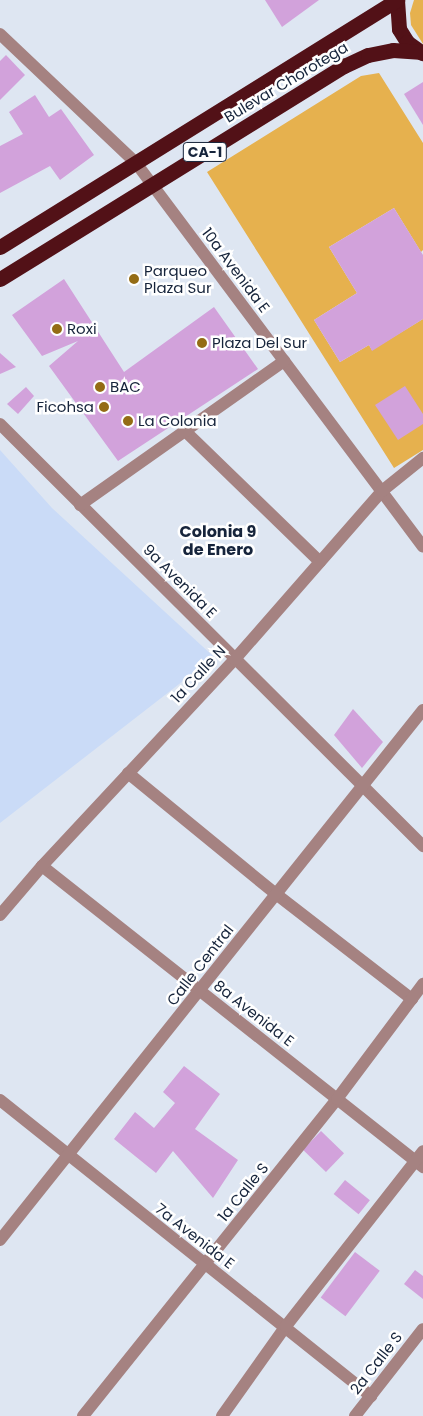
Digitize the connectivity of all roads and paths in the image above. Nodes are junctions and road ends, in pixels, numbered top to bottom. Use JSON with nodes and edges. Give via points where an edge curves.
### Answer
{"nodes":[{"id":1,"x":397,"y":0,"type":"edge"},
{"id":2,"x":0,"y":34,"type":"edge"},
{"id":3,"x":421,"y":53,"type":"edge"},
{"id":4,"x":136,"y":163,"type":"junction"},
{"id":5,"x":152,"y":184,"type":"junction"},
{"id":6,"x":0,"y":247,"type":"edge"},
{"id":7,"x":0,"y":279,"type":"edge"},
{"id":8,"x":284,"y":361,"type":"junction"},
{"id":9,"x":0,"y":424,"type":"edge"},
{"id":10,"x":185,"y":431,"type":"junction"},
{"id":11,"x":423,"y":458,"type":"edge"},
{"id":12,"x":382,"y":490,"type":"junction"},
{"id":13,"x":80,"y":505,"type":"junction"},
{"id":14,"x":423,"y":546,"type":"edge"},
{"id":15,"x":320,"y":562,"type":"junction"},
{"id":16,"x":234,"y":659,"type":"junction"},
{"id":17,"x":423,"y":710,"type":"edge"},
{"id":18,"x":128,"y":773,"type":"junction"},
{"id":19,"x":361,"y":787,"type":"junction"},
{"id":20,"x":423,"y":846,"type":"edge"},
{"id":21,"x":42,"y":866,"type":"junction"},
{"id":22,"x":276,"y":894,"type":"junction"},
{"id":23,"x":0,"y":915,"type":"edge"},
{"id":24,"x":423,"y":984,"type":"edge"},
{"id":25,"x":201,"y":991,"type":"junction"},
{"id":26,"x":412,"y":999,"type":"junction"},
{"id":27,"x":338,"y":1099,"type":"junction"},
{"id":28,"x":0,"y":1100,"type":"edge"},
{"id":29,"x":67,"y":1157,"type":"junction"},
{"id":30,"x":420,"y":1159,"type":"edge"},
{"id":31,"x":0,"y":1240,"type":"edge"},
{"id":32,"x":206,"y":1264,"type":"junction"},
{"id":33,"x":286,"y":1326,"type":"junction"},
{"id":34,"x":423,"y":1329,"type":"edge"},
{"id":35,"x":371,"y":1396,"type":"junction"},
{"id":36,"x":83,"y":1416,"type":"edge"},
{"id":37,"x":222,"y":1416,"type":"edge"},
{"id":38,"x":355,"y":1416,"type":"edge"}],
"edges":[{"from":1,"to":3,"type":"highway","number":"CA-1","via":[[400,30],[407,42]]},
{"from":1,"to":4,"type":"highway","name":"Bulevar Chorotega","number":"CA-1"},
{"from":2,"to":4,"type":"street","name":"10a Avenida E"},
{"from":3,"to":5,"type":"highway","name":"Bulevar Chorotega","number":"CA-1","via":[[393,50],[368,55],[344,66]]},
{"from":4,"to":5,"type":"street","name":"10a Avenida E"},
{"from":4,"to":6,"type":"highway","name":"Bulevar Chorotega","number":"CA-1"},
{"from":5,"to":7,"type":"highway","name":"Bulevar Chorotega","number":"CA-1"},
{"from":5,"to":8,"type":"street","name":"10a Avenida E"},
{"from":8,"to":10,"type":"street"},
{"from":8,"to":12,"type":"street","name":"10a Avenida E"},
{"from":9,"to":13,"type":"street","name":"9a Avenida E"},
{"from":10,"to":13,"type":"street"},
{"from":10,"to":15,"type":"street"},
{"from":11,"to":12,"type":"street","name":"1a Calle N"},
{"from":12,"to":14,"type":"street","name":"10a Avenida E"},
{"from":12,"to":15,"type":"street","name":"1a Calle N"},
{"from":13,"to":16,"type":"street","name":"9a Avenida E"},
{"from":15,"to":16,"type":"street","name":"1a Calle N"},
{"from":16,"to":18,"type":"street","name":"1a Calle N"},
{"from":16,"to":19,"type":"street","name":"9a Avenida E"},
{"from":17,"to":19,"type":"street","name":"Calle Central"},
{"from":18,"to":21,"type":"street","name":"1a Calle N"},
{"from":18,"to":22,"type":"street"},
{"from":19,"to":20,"type":"street","name":"9a Avenida E"},
{"from":19,"to":22,"type":"street","name":"Calle Central"},
{"from":21,"to":23,"type":"street","name":"1a Calle N"},
{"from":21,"to":25,"type":"street","name":"8a Avenida E"},
{"from":22,"to":25,"type":"street","name":"Calle Central"},
{"from":22,"to":26,"type":"street"},
{"from":24,"to":26,"type":"street","name":"1a Calle S"},
{"from":25,"to":27,"type":"street","name":"8a Avenida E"},
{"from":25,"to":29,"type":"street","name":"Calle Central"},
{"from":26,"to":27,"type":"street","name":"1a Calle S"},
{"from":27,"to":30,"type":"street","name":"8a Avenida E"},
{"from":27,"to":32,"type":"street","name":"1a Calle S"},
{"from":28,"to":29,"type":"street","name":"7a Avenida E"},
{"from":29,"to":31,"type":"street","name":"Calle Central"},
{"from":29,"to":32,"type":"street","name":"7a Avenida E"},
{"from":30,"to":33,"type":"street"},
{"from":32,"to":33,"type":"street","name":"7a Avenida E"},
{"from":32,"to":36,"type":"street","name":"1a Calle S"},
{"from":33,"to":35,"type":"street","name":"7a Avenida E"},
{"from":33,"to":37,"type":"street"},
{"from":34,"to":35,"type":"street","name":"2a Calle S"},
{"from":35,"to":38,"type":"street","name":"2a Calle S"}]}
